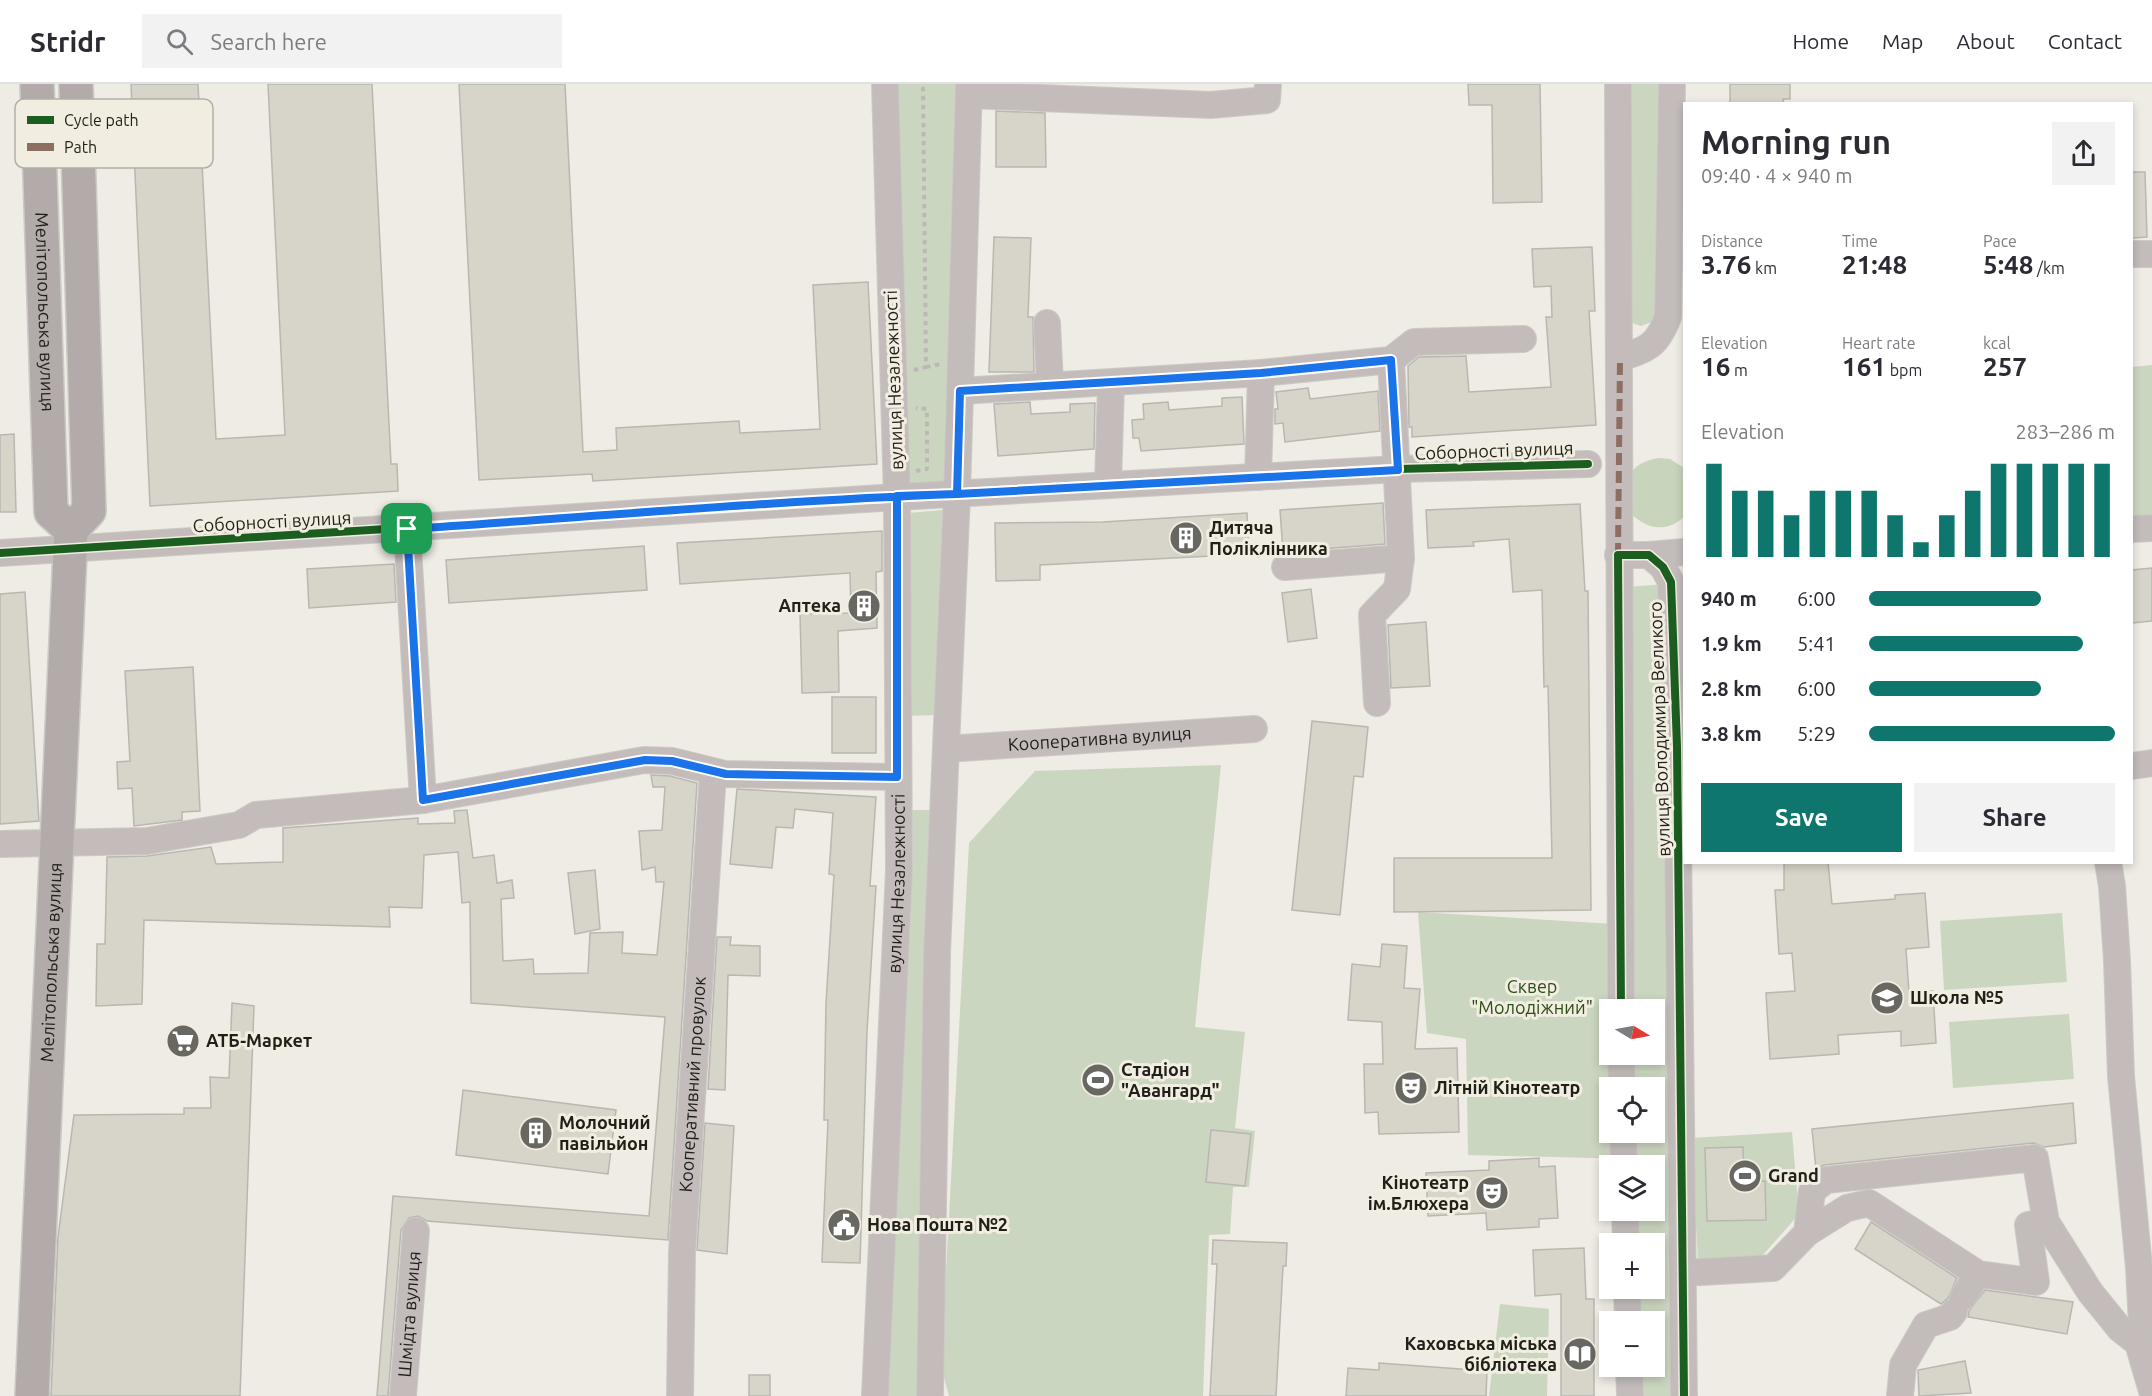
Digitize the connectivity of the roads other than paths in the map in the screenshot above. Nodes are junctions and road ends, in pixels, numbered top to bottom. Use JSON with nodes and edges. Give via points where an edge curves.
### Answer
{"nodes":[{"id":1,"x":37,"y":84,"type":"edge"},
{"id":2,"x":76,"y":84,"type":"edge"},
{"id":3,"x":885,"y":84,"type":"edge"},
{"id":4,"x":1268,"y":84,"type":"edge"},
{"id":5,"x":1618,"y":84,"type":"edge"},
{"id":6,"x":1672,"y":84,"type":"edge"},
{"id":7,"x":969,"y":89,"type":"edge"},
{"id":8,"x":1052,"y":91,"type":"edge"},
{"id":9,"x":1136,"y":93,"type":"edge"},
{"id":10,"x":1211,"y":94,"type":"edge"},
{"id":11,"x":37,"y":99,"type":"edge"},
{"id":12,"x":76,"y":99,"type":"edge"},
{"id":13,"x":1678,"y":160,"type":"edge"},
{"id":14,"x":40,"y":168,"type":"edge"},
{"id":15,"x":79,"y":168,"type":"edge"},
{"id":16,"x":2133,"y":254,"type":"edge"},
{"id":17,"x":2152,"y":254,"type":"edge"},
{"id":18,"x":1047,"y":323,"type":"dead end"},
{"id":19,"x":1523,"y":339,"type":"dead end"},
{"id":20,"x":1620,"y":358,"type":"junction"},
{"id":21,"x":1391,"y":360,"type":"junction"},
{"id":22,"x":1261,"y":373,"type":"junction"},
{"id":23,"x":1111,"y":383,"type":"junction"},
{"id":24,"x":1050,"y":384,"type":"junction"},
{"id":25,"x":960,"y":391,"type":"junction"},
{"id":26,"x":1588,"y":464,"type":"dead end"},
{"id":27,"x":1398,"y":470,"type":"junction"},
{"id":28,"x":1258,"y":477,"type":"junction"},
{"id":29,"x":1108,"y":485,"type":"junction"},
{"id":30,"x":957,"y":494,"type":"junction"},
{"id":31,"x":897,"y":496,"type":"junction"},
{"id":32,"x":2152,"y":528,"type":"edge"},
{"id":33,"x":407,"y":529,"type":"junction"},
{"id":34,"x":2133,"y":529,"type":"edge"},
{"id":35,"x":71,"y":539,"type":"junction"},
{"id":36,"x":1683,"y":552,"type":"edge"},
{"id":37,"x":0,"y":553,"type":"edge"},
{"id":38,"x":1618,"y":555,"type":"junction"},
{"id":39,"x":1649,"y":555,"type":"junction"},
{"id":40,"x":1401,"y":558,"type":"junction"},
{"id":41,"x":1285,"y":567,"type":"dead end"},
{"id":42,"x":1377,"y":703,"type":"dead end"},
{"id":43,"x":1680,"y":703,"type":"edge"},
{"id":44,"x":1254,"y":729,"type":"dead end"},
{"id":45,"x":946,"y":749,"type":"junction"},
{"id":46,"x":2152,"y":763,"type":"edge"},
{"id":47,"x":2133,"y":766,"type":"edge"},
{"id":48,"x":713,"y":772,"type":"junction"},
{"id":49,"x":897,"y":777,"type":"junction"},
{"id":50,"x":423,"y":800,"type":"junction"},
{"id":51,"x":57,"y":843,"type":"junction"},
{"id":52,"x":0,"y":844,"type":"edge"},
{"id":53,"x":2108,"y":864,"type":"edge"},
{"id":54,"x":1621,"y":999,"type":"edge"},
{"id":55,"x":2046,"y":1222,"type":"junction"},
{"id":56,"x":416,"y":1231,"type":"dead end"},
{"id":57,"x":1807,"y":1233,"type":"junction"},
{"id":58,"x":1683,"y":1273,"type":"junction"},
{"id":59,"x":1978,"y":1274,"type":"junction"},
{"id":60,"x":2138,"y":1342,"type":"junction"},
{"id":61,"x":1629,"y":1377,"type":"edge"},
{"id":62,"x":2152,"y":1391,"type":"edge"},
{"id":63,"x":32,"y":1396,"type":"edge"},
{"id":64,"x":403,"y":1396,"type":"edge"},
{"id":65,"x":680,"y":1396,"type":"edge"},
{"id":66,"x":875,"y":1396,"type":"edge"},
{"id":67,"x":930,"y":1396,"type":"edge"},
{"id":68,"x":1630,"y":1396,"type":"edge"},
{"id":69,"x":1684,"y":1396,"type":"edge"},
{"id":70,"x":1900,"y":1396,"type":"edge"}],
"edges":[{"from":1,"to":11,"type":"main road","name":"Мелітопольська вулиця"},
{"from":2,"to":12,"type":"main road"},
{"from":3,"to":31,"type":"street","name":"вулиця Незалежності"},
{"from":4,"to":10,"type":"street","via":[[1267,100]]},
{"from":5,"to":20,"type":"street","name":"вулиця Володимира Великого"},
{"from":6,"to":13,"type":"street"},
{"from":7,"to":8,"type":"street"},
{"from":7,"to":25,"type":"street"},
{"from":8,"to":9,"type":"street"},
{"from":9,"to":10,"type":"street"},
{"from":13,"to":20,"type":"street","via":[[1668,317],[1660,338],[1645,350]]},
{"from":14,"to":35,"type":"main road","name":"Мелітопольська вулиця","via":[[51,512]]},
{"from":15,"to":35,"type":"main road","via":[[89,511]]},
{"from":16,"to":17,"type":"street"},
{"from":18,"to":24,"type":"street"},
{"from":19,"to":21,"type":"street","via":[[1414,342]]},
{"from":20,"to":38,"type":"street","name":"вулиця Володимира Великого"},
{"from":21,"to":22,"type":"street"},
{"from":21,"to":27,"type":"street"},
{"from":22,"to":23,"type":"street"},
{"from":22,"to":28,"type":"street"},
{"from":23,"to":24,"type":"street"},
{"from":23,"to":29,"type":"street"},
{"from":24,"to":25,"type":"street"},
{"from":25,"to":30,"type":"street"},
{"from":26,"to":27,"type":"street","name":"Соборності вулиця"},
{"from":27,"to":28,"type":"street","name":"Соборності вулиця"},
{"from":27,"to":40,"type":"street"},
{"from":28,"to":29,"type":"street","name":"Соборності вулиця"},
{"from":29,"to":30,"type":"street","name":"Соборності вулиця"},
{"from":30,"to":31,"type":"street","name":"Соборності вулиця"},
{"from":30,"to":45,"type":"street"},
{"from":31,"to":33,"type":"street","name":"Соборності вулиця"},
{"from":31,"to":49,"type":"street","name":"вулиця Незалежності"},
{"from":32,"to":34,"type":"street"},
{"from":33,"to":35,"type":"street","name":"Соборності вулиця"},
{"from":33,"to":50,"type":"street"},
{"from":35,"to":37,"type":"street","name":"Соборності вулиця"},
{"from":35,"to":51,"type":"main road","name":"Мелітопольська вулиця"},
{"from":36,"to":39,"type":"street"},
{"from":38,"to":39,"type":"street"},
{"from":38,"to":54,"type":"street","name":"вулиця Володимира Великого"},
{"from":39,"to":43,"type":"street","name":"вулиця Володимира Великого","via":[[1663,567],[1671,582]]},
{"from":40,"to":41,"type":"street"},
{"from":40,"to":42,"type":"street","via":[[1397,589],[1372,615]]},
{"from":43,"to":58,"type":"street","name":"вулиця Володимира Великого"},
{"from":44,"to":45,"type":"street","name":"Кооперативна вулиця"},
{"from":45,"to":67,"type":"street","via":[[937,952]]},
{"from":46,"to":47,"type":"street"},
{"from":48,"to":49,"type":"street"},
{"from":48,"to":50,"type":"street","via":[[672,761],[645,760]]},
{"from":48,"to":65,"type":"street","name":"Кооперативний провулок","via":[[682,1252]]},
{"from":49,"to":66,"type":"street","name":"вулиця Незалежності","via":[[898,870]]},
{"from":50,"to":51,"type":"street","via":[[256,815],[239,825],[147,842]]},
{"from":51,"to":52,"type":"street"},
{"from":51,"to":63,"type":"main road","name":"Мелітопольська вулиця"},
{"from":53,"to":60,"type":"street","via":[[2121,1076],[2139,1268],[2142,1325]]},
{"from":55,"to":57,"type":"street","via":[[2036,1158],[1826,1180],[1812,1191]]},
{"from":55,"to":59,"type":"street","via":[[2028,1225],[2036,1282]]},
{"from":55,"to":60,"type":"street","via":[[2090,1292],[2120,1329]]},
{"from":56,"to":64,"type":"street","name":"Шмідта вулиця"},
{"from":57,"to":58,"type":"street","via":[[1773,1268]]},
{"from":57,"to":59,"type":"street","via":[[1847,1208],[1869,1203]]},
{"from":58,"to":69,"type":"street","name":"вулиця Володимира Великого"},
{"from":59,"to":70,"type":"street","via":[[1950,1317],[1926,1325],[1903,1365]]},
{"from":60,"to":62,"type":"street"},
{"from":61,"to":68,"type":"street"}]}
